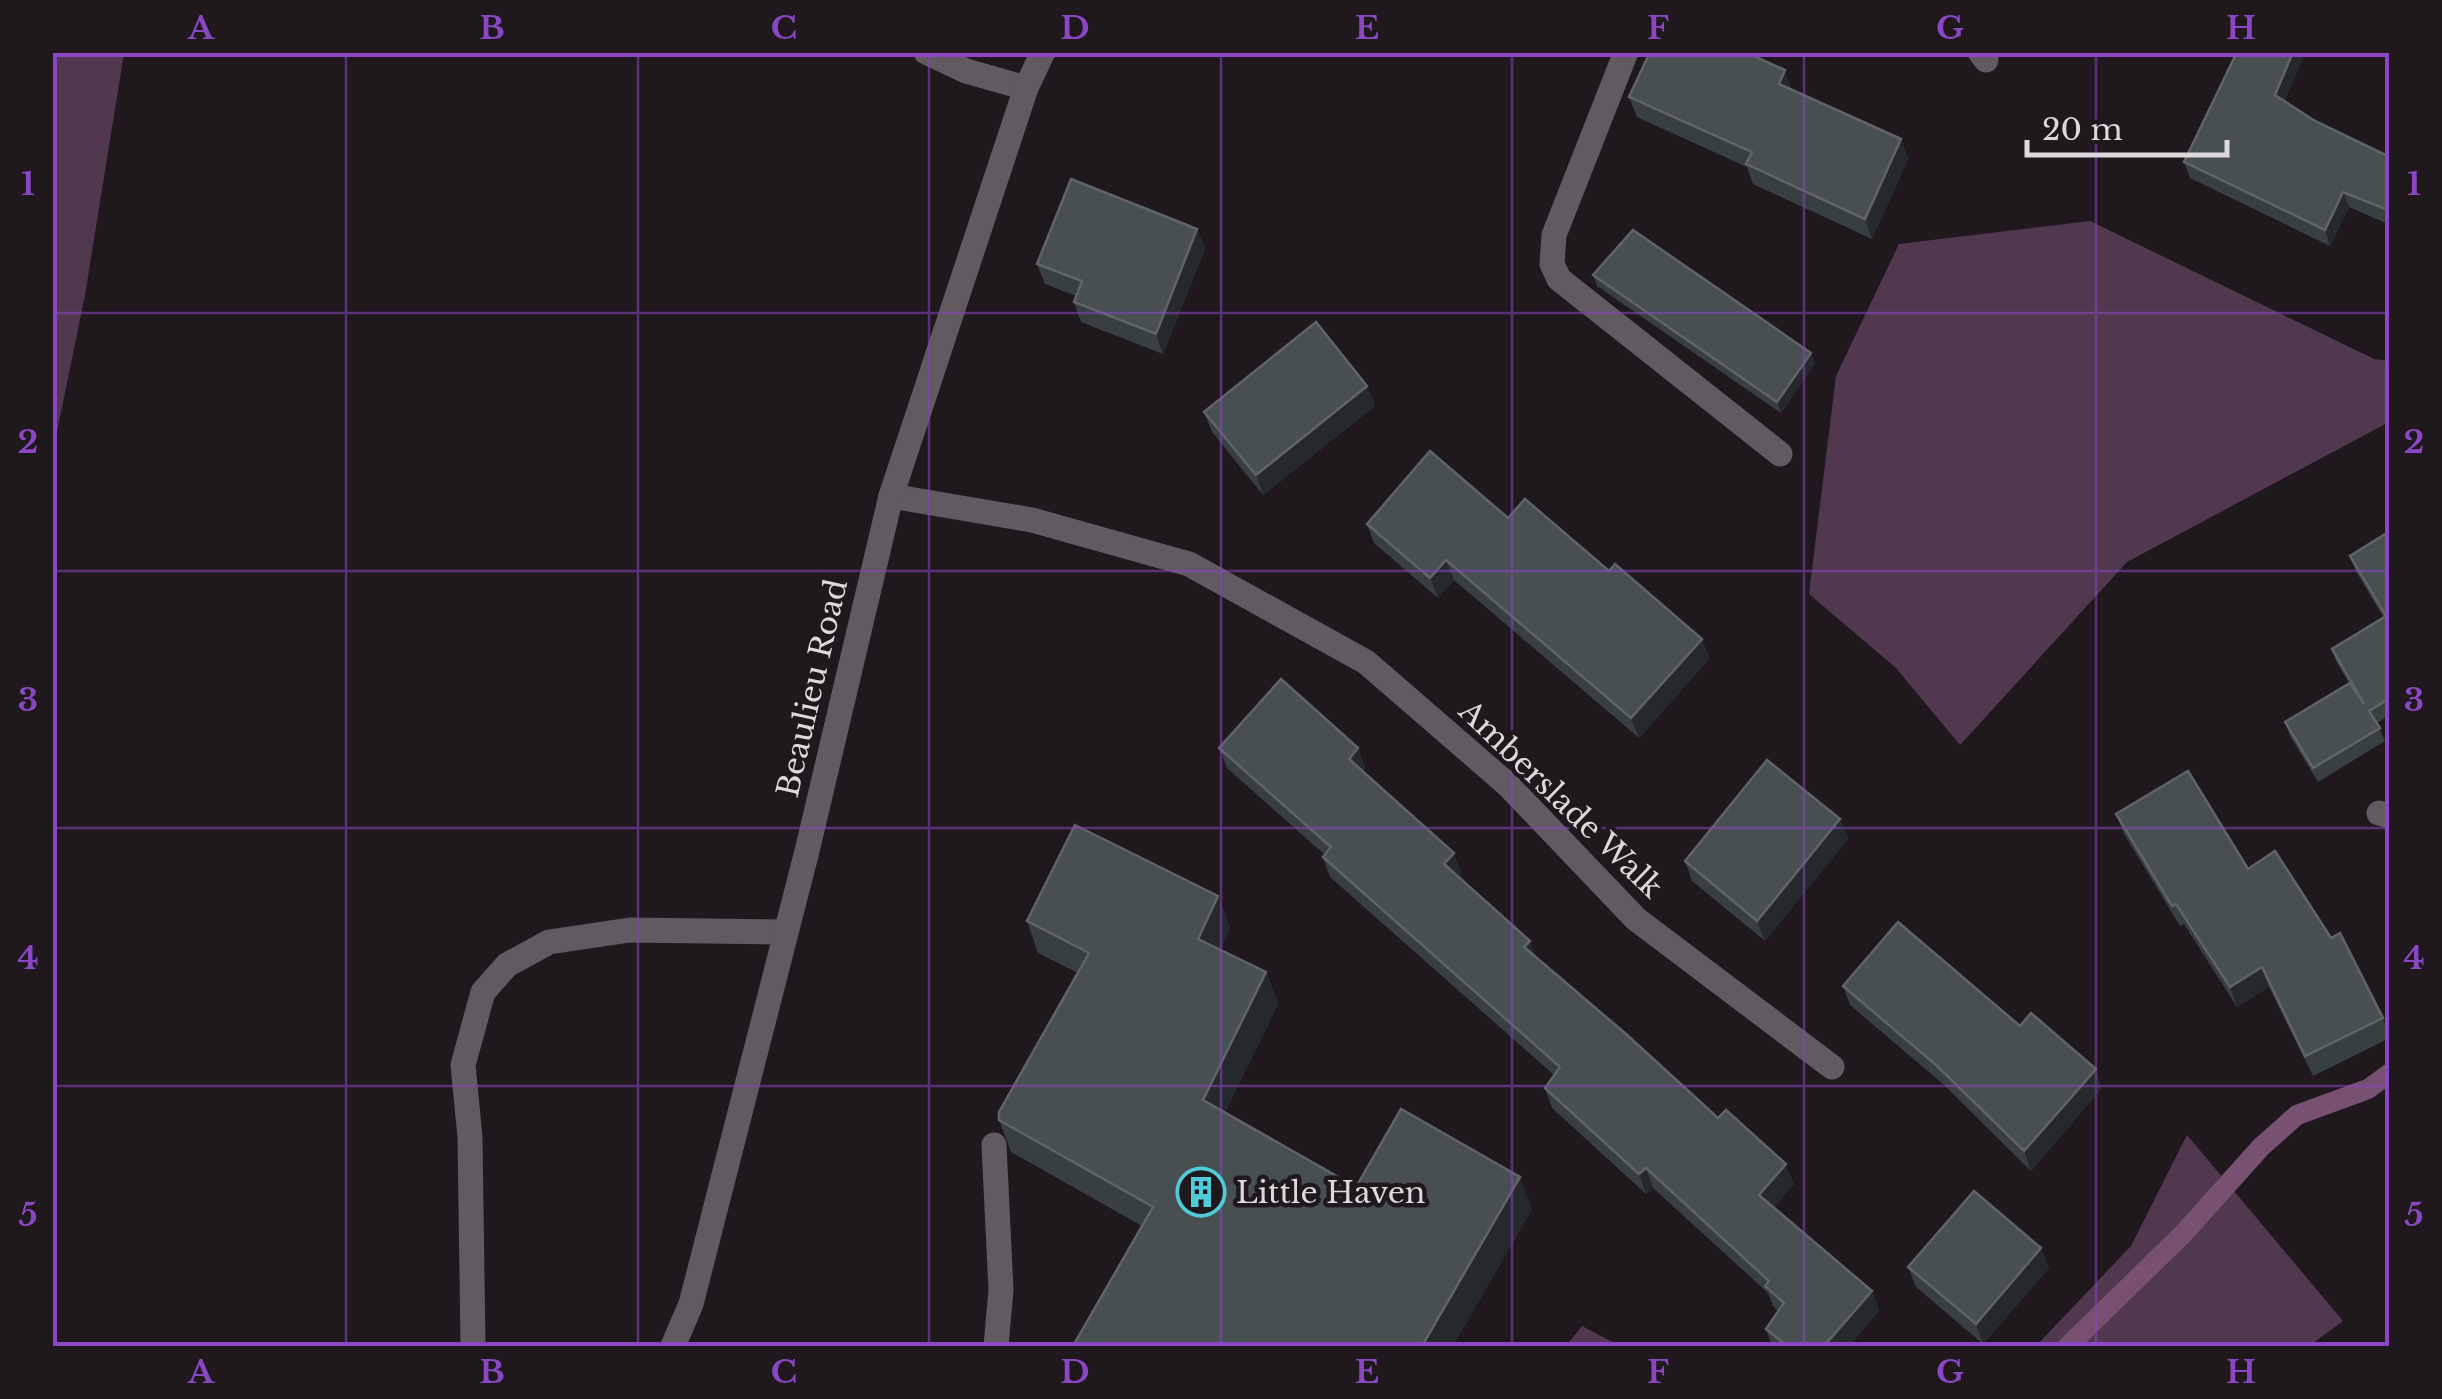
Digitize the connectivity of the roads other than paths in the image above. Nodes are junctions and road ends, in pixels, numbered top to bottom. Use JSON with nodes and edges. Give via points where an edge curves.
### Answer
{"nodes":[{"id":1,"x":926,"y":52,"type":"edge"},
{"id":2,"x":1043,"y":52,"type":"edge"},
{"id":3,"x":1626,"y":52,"type":"edge"},
{"id":4,"x":1026,"y":88,"type":"junction"},
{"id":5,"x":1780,"y":454,"type":"dead end"},
{"id":6,"x":891,"y":496,"type":"junction"},
{"id":7,"x":786,"y":932,"type":"junction"},
{"id":8,"x":1832,"y":1067,"type":"dead end"},
{"id":9,"x":994,"y":1145,"type":"dead end"},
{"id":10,"x":473,"y":1346,"type":"edge"},
{"id":11,"x":673,"y":1346,"type":"edge"},
{"id":12,"x":996,"y":1346,"type":"edge"}],
"edges":[{"from":1,"to":4,"type":"street","via":[[966,72]]},
{"from":2,"to":4,"type":"street","name":"Beaulieu Road"},
{"from":3,"to":5,"type":"street","via":[[1554,235],[1552,264],[1559,280]]},
{"from":4,"to":6,"type":"street","name":"Beaulieu Road"},
{"from":6,"to":7,"type":"street","name":"Beaulieu Road"},
{"from":6,"to":8,"type":"street","name":"Amberslade Walk","via":[[1032,520],[1189,564],[1366,662],[1508,785],[1636,919]]},
{"from":7,"to":10,"type":"street","via":[[630,930],[549,942],[507,965],[482,992],[463,1065]]},
{"from":7,"to":11,"type":"street","name":"Beaulieu Road","via":[[692,1304]]},
{"from":9,"to":12,"type":"street","via":[[1002,1290]]}]}
